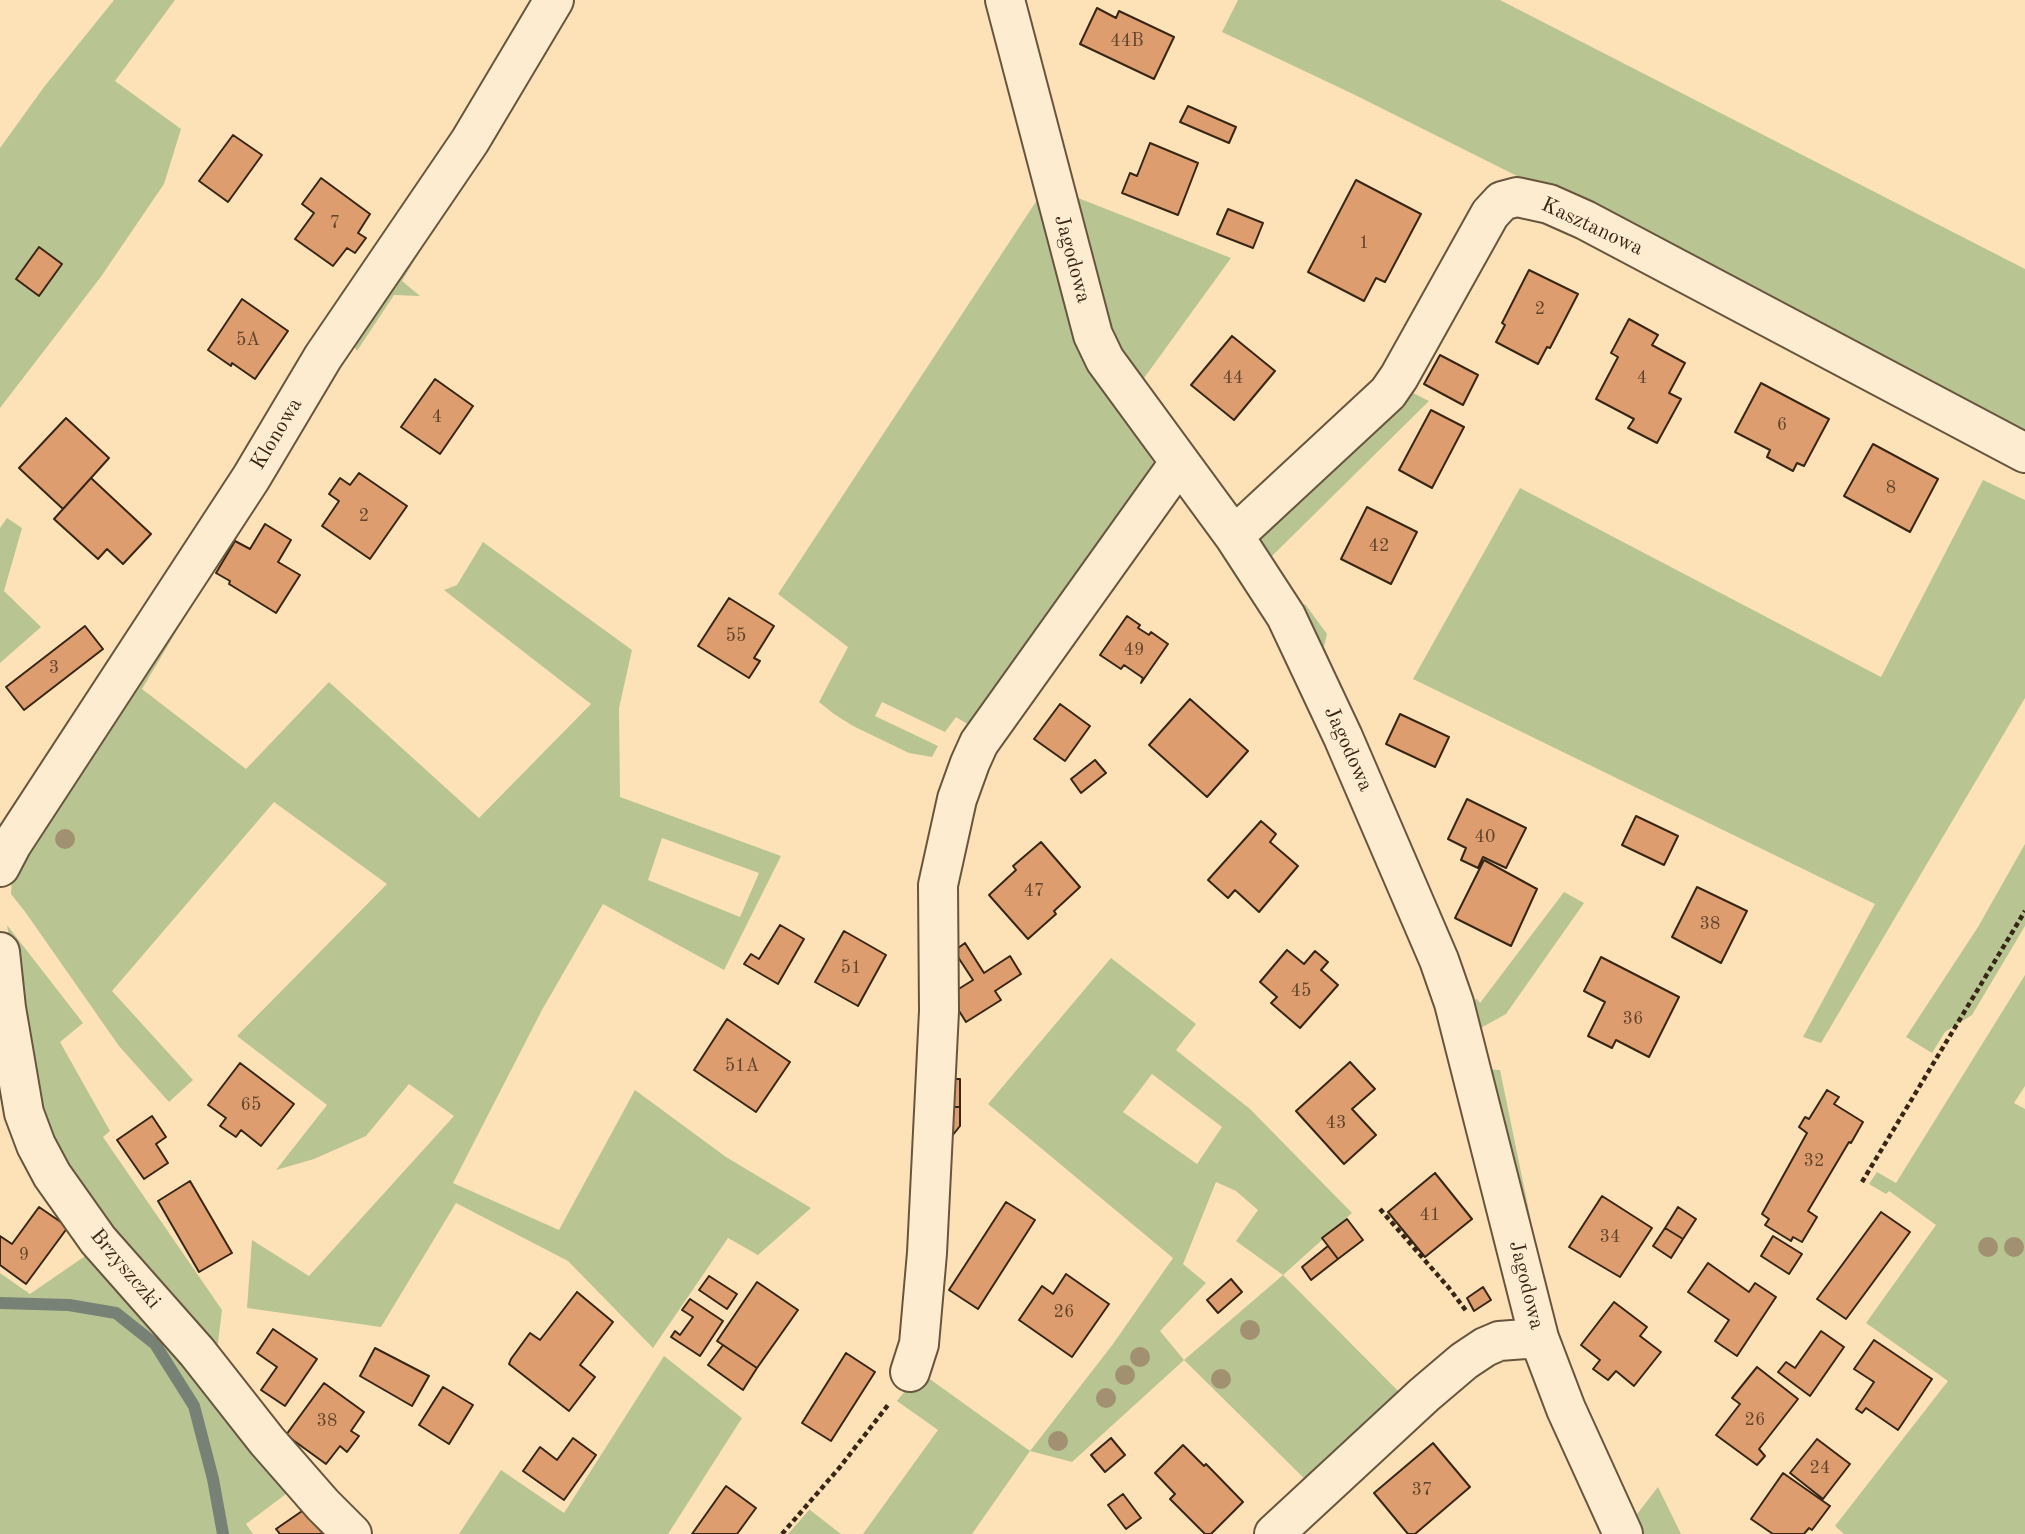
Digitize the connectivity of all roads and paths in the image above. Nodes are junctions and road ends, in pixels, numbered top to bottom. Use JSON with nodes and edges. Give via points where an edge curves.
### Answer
{"nodes":[{"id":1,"x":554,"y":0,"type":"edge"},
{"id":2,"x":1005,"y":0,"type":"edge"},
{"id":3,"x":2025,"y":453,"type":"edge"},
{"id":4,"x":1179,"y":463,"type":"junction"},
{"id":5,"x":1234,"y":536,"type":"junction"},
{"id":6,"x":0,"y":867,"type":"edge"},
{"id":7,"x":2025,"y":911,"type":"edge"},
{"id":8,"x":0,"y":952,"type":"edge"},
{"id":9,"x":1862,"y":1182,"type":"dead end"},
{"id":10,"x":1380,"y":1209,"type":"dead end"},
{"id":11,"x":1539,"y":1338,"type":"junction"},
{"id":12,"x":1485,"y":1347,"type":"junction"},
{"id":13,"x":910,"y":1372,"type":"joint"},
{"id":14,"x":352,"y":1534,"type":"edge"},
{"id":15,"x":782,"y":1534,"type":"edge"},
{"id":16,"x":1274,"y":1534,"type":"edge"},
{"id":17,"x":1623,"y":1534,"type":"edge"}],
"edges":[{"from":1,"to":6,"type":"street","name":"Klonowa","via":[[470,141],[323,357],[251,478]]},
{"from":2,"to":4,"type":"street","name":"Jagodowa","via":[[1093,335],[1105,360]]},
{"from":3,"to":5,"type":"street","name":"Kasztanowa","via":[[1585,220],[1549,204],[1517,197],[1502,201],[1490,214],[1388,393]]},
{"from":4,"to":5,"type":"street","name":"Jagodowa"},
{"from":4,"to":13,"type":"street","via":[[979,743],[957,799],[938,885],[939,1010],[928,1253],[919,1344]]},
{"from":5,"to":11,"type":"street","name":"Jagodowa","via":[[1286,616],[1323,692],[1439,960],[1457,1014]]},
{"from":7,"to":9,"type":"path"},
{"from":8,"to":14,"type":"street","name":"Brzyszczki","via":[[24,1113],[52,1175],[98,1240],[197,1352],[273,1449]]},
{"from":10,"to":12,"type":"path","via":[[1464,1308]]},
{"from":11,"to":12,"type":"street","via":[[1499,1341]]},
{"from":11,"to":17,"type":"street","name":"Jagodowa"},
{"from":12,"to":16,"type":"street","via":[[1424,1395]]},
{"from":13,"to":15,"type":"path","via":[[900,1391]]}]}
